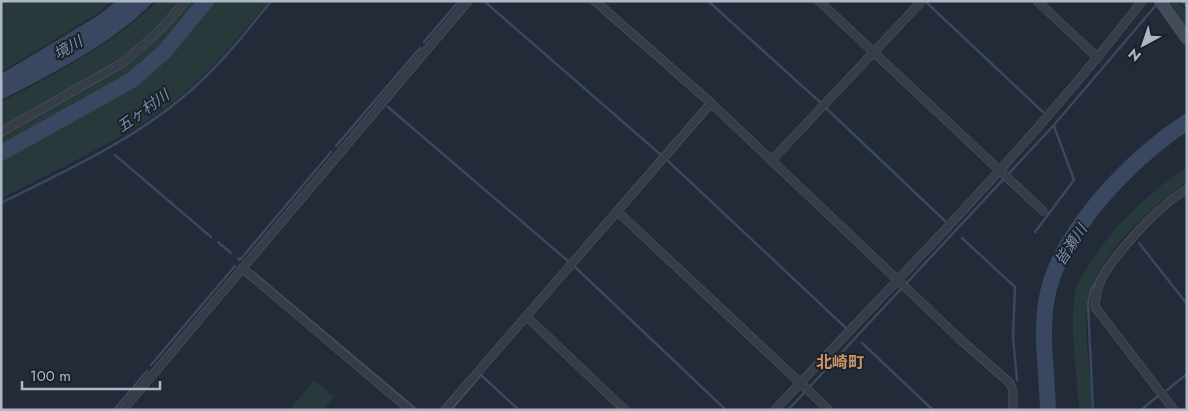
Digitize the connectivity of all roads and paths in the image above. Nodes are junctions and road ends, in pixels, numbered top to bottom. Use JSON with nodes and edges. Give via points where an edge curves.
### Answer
{"nodes":[{"id":1,"x":186,"y":1,"type":"edge"},
{"id":2,"x":468,"y":1,"type":"edge"},
{"id":3,"x":595,"y":1,"type":"edge"},
{"id":4,"x":819,"y":1,"type":"edge"},
{"id":5,"x":922,"y":1,"type":"edge"},
{"id":6,"x":1037,"y":1,"type":"edge"},
{"id":7,"x":1142,"y":1,"type":"edge"},
{"id":8,"x":1163,"y":6,"type":"edge"},
{"id":9,"x":1187,"y":39,"type":"edge"},
{"id":10,"x":873,"y":52,"type":"junction"},
{"id":11,"x":1098,"y":58,"type":"junction"},
{"id":12,"x":711,"y":103,"type":"junction"},
{"id":13,"x":1,"y":132,"type":"edge"},
{"id":14,"x":771,"y":161,"type":"junction"},
{"id":15,"x":1001,"y":172,"type":"junction"},
{"id":16,"x":1187,"y":190,"type":"edge"},
{"id":17,"x":1043,"y":211,"type":"dead end"},
{"id":18,"x":618,"y":212,"type":"junction"},
{"id":19,"x":242,"y":268,"type":"junction"},
{"id":20,"x":898,"y":281,"type":"junction"},
{"id":21,"x":526,"y":316,"type":"junction"},
{"id":22,"x":802,"y":384,"type":"junction"},
{"id":23,"x":123,"y":410,"type":"edge"},
{"id":24,"x":410,"y":410,"type":"edge"},
{"id":25,"x":445,"y":410,"type":"edge"},
{"id":26,"x":625,"y":410,"type":"edge"},
{"id":27,"x":775,"y":410,"type":"edge"},
{"id":28,"x":829,"y":410,"type":"edge"},
{"id":29,"x":1013,"y":410,"type":"edge"},
{"id":30,"x":1174,"y":410,"type":"edge"}],
"edges":[{"from":1,"to":13,"type":"street","via":[[124,62]]},
{"from":2,"to":19,"type":"street"},
{"from":3,"to":12,"type":"street"},
{"from":4,"to":10,"type":"street"},
{"from":5,"to":10,"type":"street"},
{"from":6,"to":11,"type":"street"},
{"from":7,"to":11,"type":"street"},
{"from":8,"to":9,"type":"main road"},
{"from":10,"to":14,"type":"street"},
{"from":10,"to":15,"type":"street"},
{"from":11,"to":15,"type":"street"},
{"from":12,"to":14,"type":"street"},
{"from":12,"to":18,"type":"street"},
{"from":14,"to":20,"type":"street"},
{"from":15,"to":17,"type":"street"},
{"from":15,"to":20,"type":"street"},
{"from":16,"to":30,"type":"street","via":[[1152,217],[1124,248],[1110,266],[1096,294],[1095,307]]},
{"from":18,"to":21,"type":"street"},
{"from":18,"to":22,"type":"street"},
{"from":19,"to":23,"type":"street"},
{"from":19,"to":24,"type":"street"},
{"from":20,"to":22,"type":"street"},
{"from":20,"to":29,"type":"street","via":[[1010,383]]},
{"from":21,"to":25,"type":"street"},
{"from":21,"to":26,"type":"street"},
{"from":22,"to":27,"type":"street"},
{"from":22,"to":28,"type":"street"}]}
